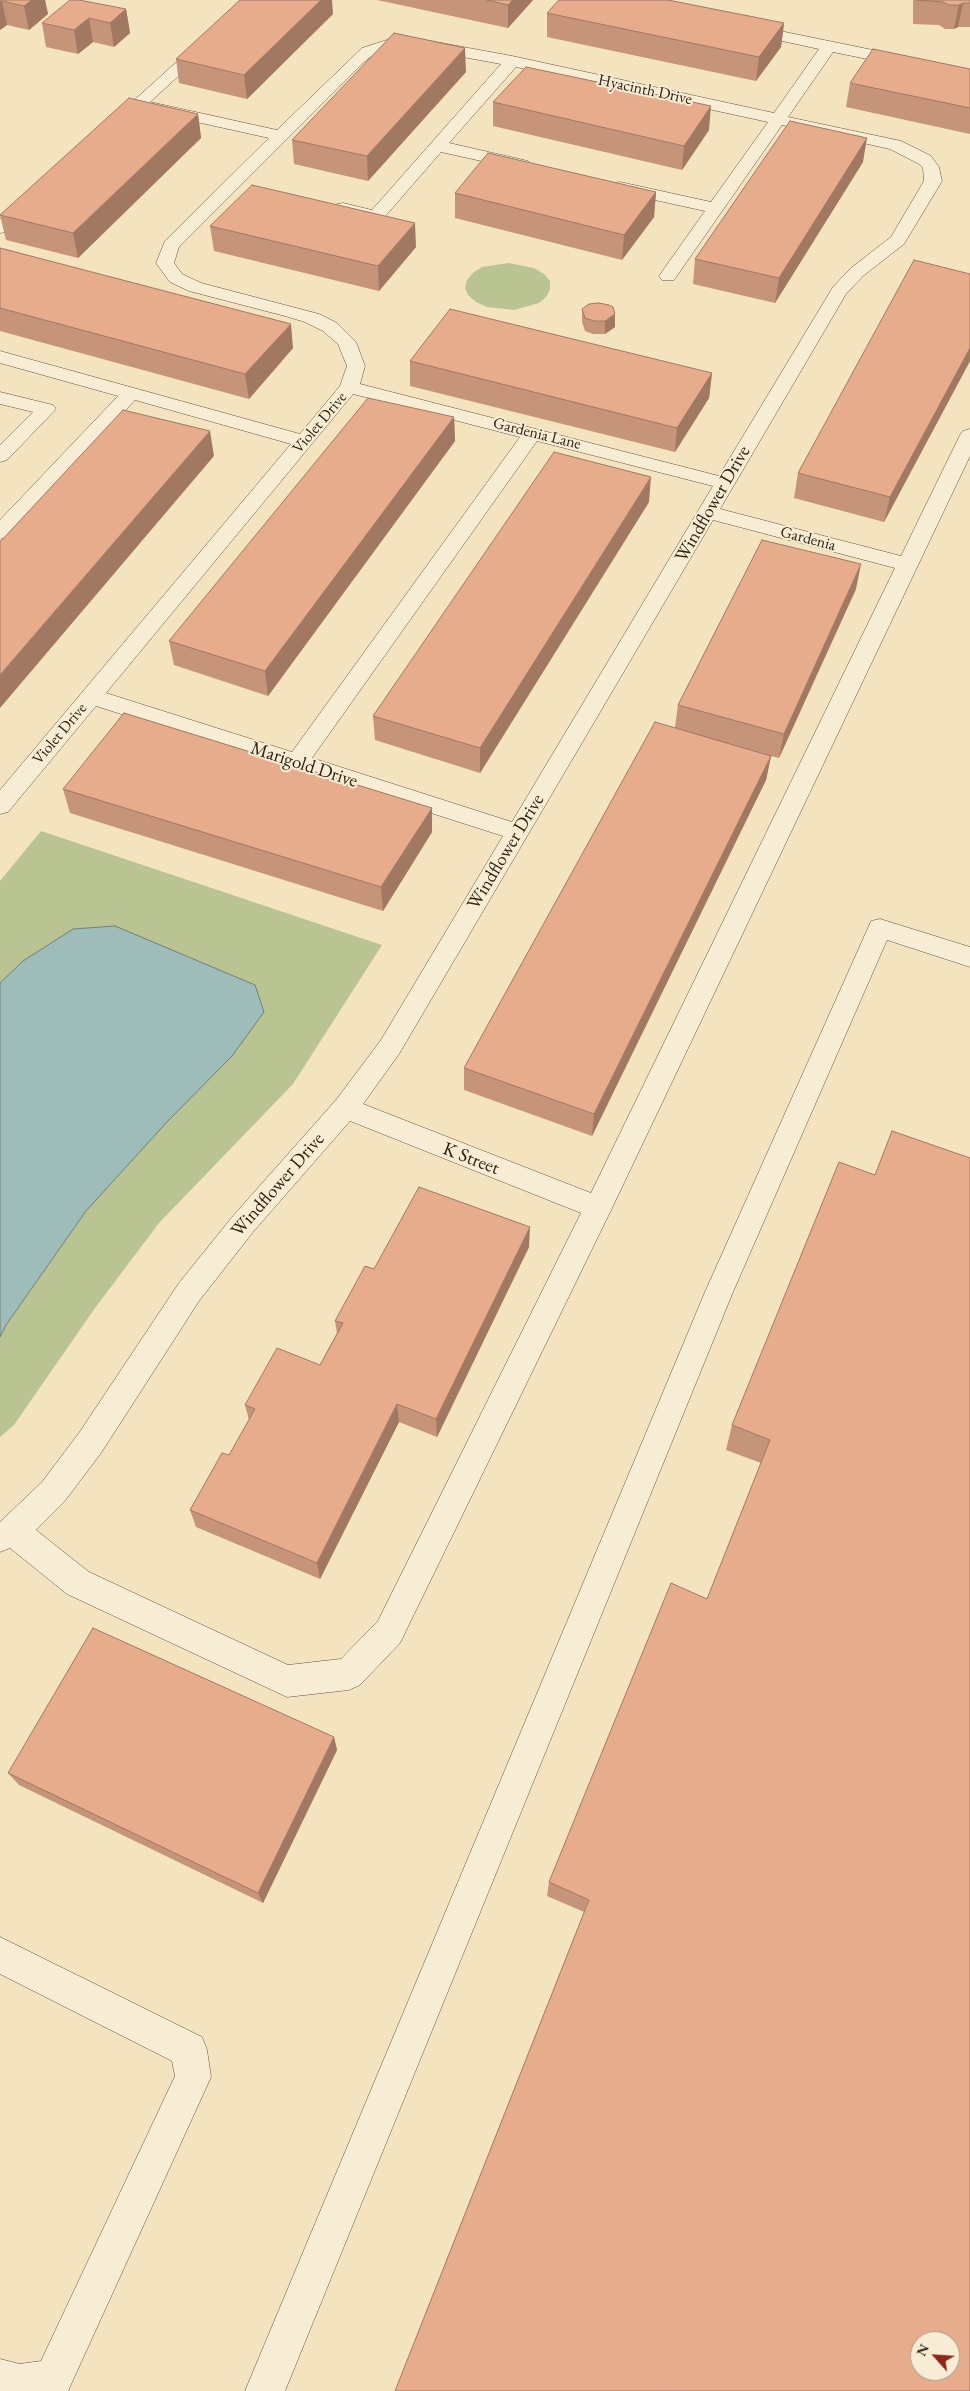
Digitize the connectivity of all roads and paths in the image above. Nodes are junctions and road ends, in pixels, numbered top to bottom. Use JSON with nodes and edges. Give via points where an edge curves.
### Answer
{"nodes":[{"id":1,"x":254,"y":0,"type":"edge"},
{"id":2,"x":735,"y":27,"type":"edge"},
{"id":3,"x":393,"y":43,"type":"joint"},
{"id":4,"x":829,"y":46,"type":"junction"},
{"id":5,"x":512,"y":61,"type":"junction"},
{"id":6,"x":970,"y":74,"type":"edge"},
{"id":7,"x":138,"y":104,"type":"junction"},
{"id":8,"x":124,"y":118,"type":"edge"},
{"id":9,"x":779,"y":119,"type":"junction"},
{"id":10,"x":281,"y":136,"type":"junction"},
{"id":11,"x":895,"y":145,"type":"joint"},
{"id":12,"x":438,"y":146,"type":"junction"},
{"id":13,"x":534,"y":168,"type":"edge"},
{"id":14,"x":235,"y":183,"type":"junction"},
{"id":15,"x":601,"y":183,"type":"edge"},
{"id":16,"x":254,"y":188,"type":"edge"},
{"id":17,"x":44,"y":189,"type":"edge"},
{"id":18,"x":329,"y":205,"type":"edge"},
{"id":19,"x":716,"y":208,"type":"junction"},
{"id":20,"x":0,"y":228,"type":"edge"},
{"id":21,"x":668,"y":276,"type":"dead end"},
{"id":22,"x":0,"y":357,"type":"edge"},
{"id":23,"x":349,"y":387,"type":"junction"},
{"id":24,"x":131,"y":393,"type":"junction"},
{"id":25,"x":0,"y":398,"type":"edge"},
{"id":26,"x":534,"y":433,"type":"junction"},
{"id":27,"x":970,"y":435,"type":"edge"},
{"id":28,"x":304,"y":442,"type":"junction"},
{"id":29,"x":0,"y":456,"type":"edge"},
{"id":30,"x":724,"y":483,"type":"junction"},
{"id":31,"x":709,"y":513,"type":"junction"},
{"id":32,"x":0,"y":532,"type":"edge"},
{"id":33,"x":908,"y":565,"type":"junction"},
{"id":34,"x":91,"y":696,"type":"junction"},
{"id":35,"x":296,"y":763,"type":"junction"},
{"id":36,"x":0,"y":806,"type":"edge"},
{"id":37,"x":517,"y":832,"type":"junction"},
{"id":38,"x":970,"y":957,"type":"edge"},
{"id":39,"x":345,"y":1108,"type":"junction"},
{"id":40,"x":598,"y":1208,"type":"junction"},
{"id":41,"x":6,"y":1534,"type":"edge"},
{"id":42,"x":0,"y":1955,"type":"edge"},
{"id":43,"x":0,"y":2379,"type":"edge"},
{"id":44,"x":265,"y":2391,"type":"edge"}],
"edges":[{"from":1,"to":7,"type":"street"},
{"from":2,"to":4,"type":"street"},
{"from":3,"to":5,"type":"street","name":"Hyacinth Drive","via":[[430,45]]},
{"from":3,"to":10,"type":"street","name":"Violet Drive","via":[[358,59]]},
{"from":4,"to":6,"type":"street"},
{"from":4,"to":9,"type":"street"},
{"from":5,"to":9,"type":"street","name":"Hyacinth Drive"},
{"from":5,"to":12,"type":"street"},
{"from":7,"to":8,"type":"street"},
{"from":7,"to":10,"type":"street"},
{"from":9,"to":11,"type":"street","name":"Hyacinth Drive"},
{"from":9,"to":19,"type":"street"},
{"from":10,"to":14,"type":"street","name":"Violet Drive"},
{"from":11,"to":30,"type":"street","name":"Windflower Drive","via":[[925,160],[931,167],[933,181],[898,240],[857,272],[839,291]]},
{"from":12,"to":13,"type":"street"},
{"from":12,"to":18,"type":"street","via":[[376,216]]},
{"from":14,"to":16,"type":"street"},
{"from":14,"to":23,"type":"street","name":"Violet Drive","via":[[171,245],[165,263],[176,278],[195,287],[312,318],[330,328],[347,342],[356,366]]},
{"from":15,"to":19,"type":"street"},
{"from":17,"to":20,"type":"street"},
{"from":19,"to":21,"type":"street"},
{"from":22,"to":24,"type":"street"},
{"from":23,"to":26,"type":"street","name":"Gardenia Lane"},
{"from":23,"to":28,"type":"street","name":"Violet Drive"},
{"from":24,"to":28,"type":"street"},
{"from":24,"to":32,"type":"street"},
{"from":25,"to":29,"type":"street","via":[[46,409]]},
{"from":26,"to":30,"type":"street","name":"Gardenia Lane"},
{"from":26,"to":35,"type":"street"},
{"from":27,"to":33,"type":"street"},
{"from":28,"to":34,"type":"street","name":"Violet Drive"},
{"from":30,"to":31,"type":"street","name":"Windflower Drive"},
{"from":31,"to":33,"type":"street","name":"Gardenia"},
{"from":31,"to":37,"type":"street","name":"Windflower Drive"},
{"from":33,"to":40,"type":"street"},
{"from":34,"to":35,"type":"street","name":"Marigold Drive"},
{"from":34,"to":36,"type":"street","name":"Violet Drive"},
{"from":35,"to":37,"type":"street","name":"Marigold Drive"},
{"from":37,"to":39,"type":"street","name":"Windflower Drive","via":[[390,1047]]},
{"from":38,"to":44,"type":"street","via":[[880,928],[719,1292]]},
{"from":39,"to":40,"type":"street","name":"K Street"},
{"from":39,"to":41,"type":"street","name":"Windflower Drive","via":[[242,1224],[189,1292],[90,1443],[53,1492]]},
{"from":40,"to":41,"type":"street","via":[[389,1632],[348,1674],[287,1681],[78,1583]]},
{"from":42,"to":43,"type":"street","via":[[189,2050],[192,2077],[53,2379],[20,2384]]}]}
